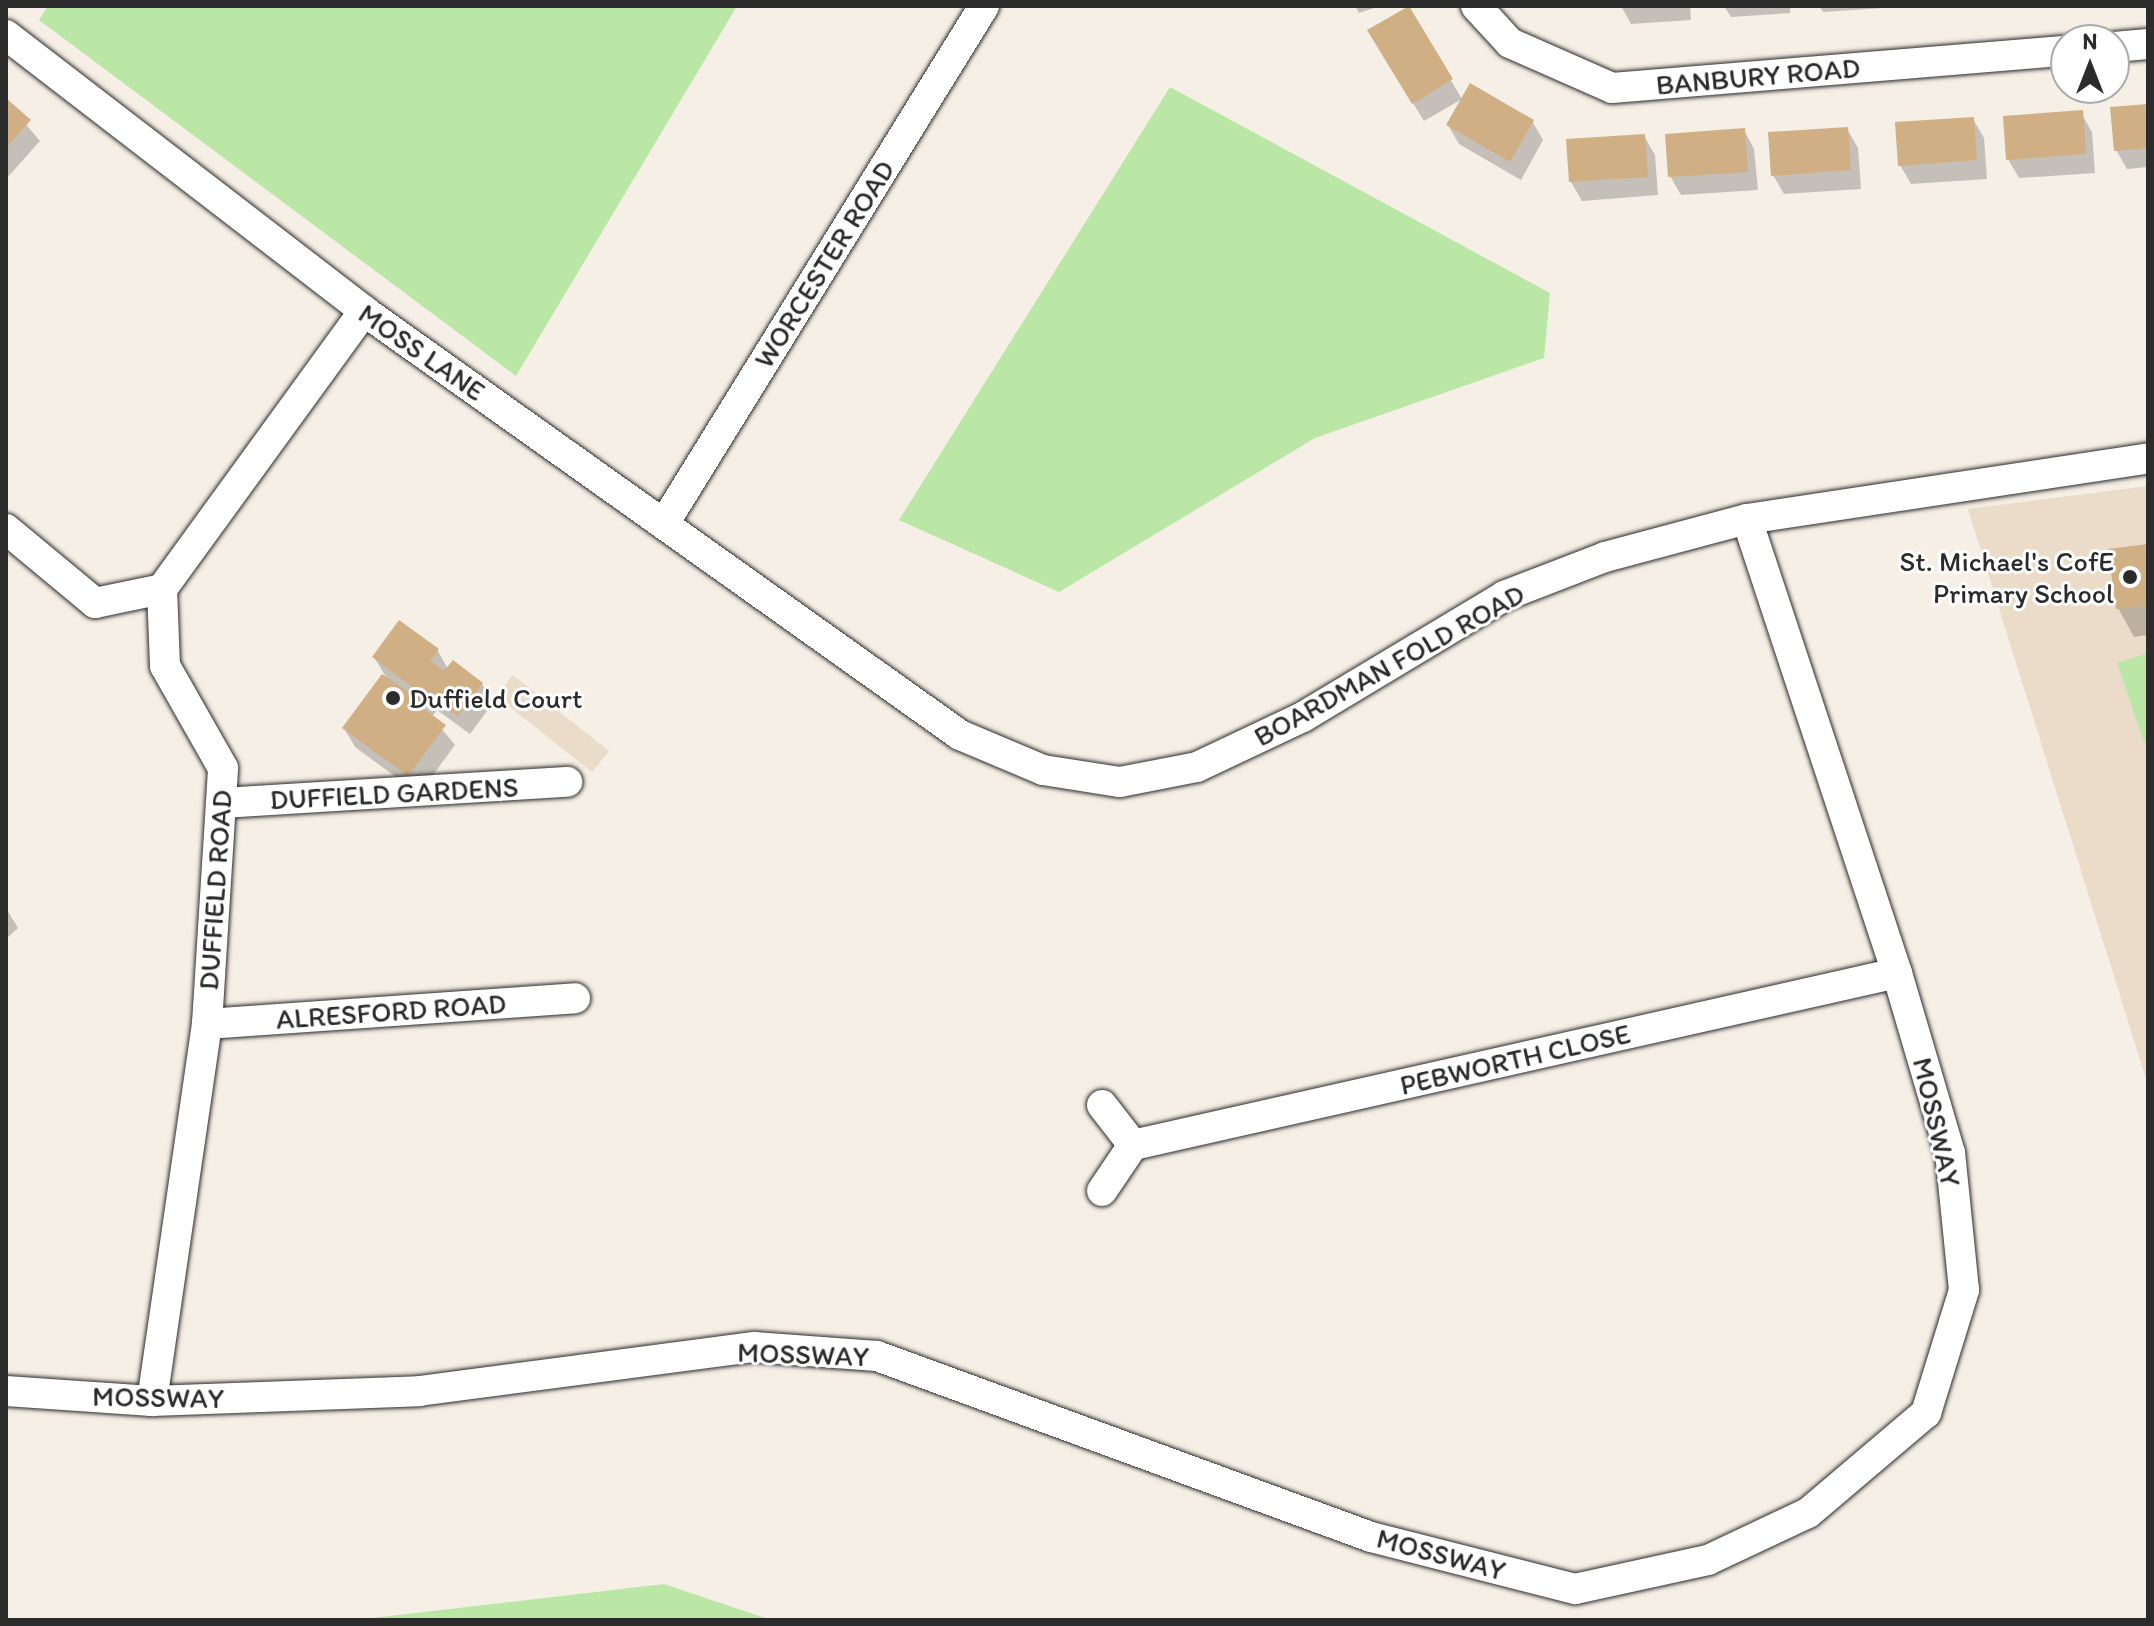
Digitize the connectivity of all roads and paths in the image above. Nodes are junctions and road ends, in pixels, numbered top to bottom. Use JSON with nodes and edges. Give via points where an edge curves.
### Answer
{"nodes":[{"id":1,"x":984,"y":6,"type":"edge"},
{"id":2,"x":1476,"y":6,"type":"edge"},
{"id":3,"x":6,"y":35,"type":"edge"},
{"id":4,"x":2050,"y":52,"type":"edge"},
{"id":5,"x":364,"y":311,"type":"junction"},
{"id":6,"x":2148,"y":458,"type":"edge"},
{"id":7,"x":1747,"y":519,"type":"junction"},
{"id":8,"x":665,"y":522,"type":"junction"},
{"id":9,"x":6,"y":529,"type":"edge"},
{"id":10,"x":162,"y":589,"type":"junction"},
{"id":11,"x":848,"y":654,"type":"joint"},
{"id":12,"x":567,"y":782,"type":"dead end"},
{"id":13,"x":221,"y":803,"type":"junction"},
{"id":14,"x":1897,"y":973,"type":"junction"},
{"id":15,"x":575,"y":998,"type":"dead end"},
{"id":16,"x":207,"y":1024,"type":"junction"},
{"id":17,"x":1102,"y":1105,"type":"dead end"},
{"id":18,"x":1133,"y":1145,"type":"junction"},
{"id":19,"x":1102,"y":1191,"type":"dead end"},
{"id":20,"x":6,"y":1391,"type":"edge"},
{"id":21,"x":152,"y":1401,"type":"junction"}],
"edges":[{"from":1,"to":8,"type":"street","name":"WORCESTER ROAD"},
{"from":2,"to":4,"type":"street","name":"BANBURY ROAD","via":[[1510,43],[1612,88]]},
{"from":3,"to":5,"type":"street","name":"MOSS LANE"},
{"from":5,"to":8,"type":"street","name":"MOSS LANE"},
{"from":5,"to":10,"type":"street"},
{"from":6,"to":7,"type":"street","name":"BOARDMAN FOLD ROAD"},
{"from":7,"to":11,"type":"street","name":"BOARDMAN FOLD ROAD","via":[[1605,557],[1504,596],[1303,717],[1197,767],[1120,782],[1043,770],[960,735]]},
{"from":7,"to":14,"type":"street","name":"MOSSWAY"},
{"from":8,"to":11,"type":"street","name":"MOSS LANE"},
{"from":9,"to":10,"type":"street","via":[[95,603]]},
{"from":10,"to":13,"type":"street","name":"DUFFIELD ROAD","via":[[165,666],[223,768]]},
{"from":12,"to":13,"type":"street","name":"DUFFIELD GARDENS"},
{"from":13,"to":16,"type":"street","name":"DUFFIELD ROAD"},
{"from":14,"to":18,"type":"street","name":"PEBWORTH CLOSE"},
{"from":14,"to":21,"type":"street","name":"MOSSWAY","via":[[1950,1153],[1964,1290],[1926,1413],[1808,1513],[1708,1560],[1575,1589],[1371,1537],[877,1356],[754,1347],[419,1391]]},
{"from":15,"to":16,"type":"street","name":"ALRESFORD ROAD"},
{"from":16,"to":21,"type":"street","name":"DUFFIELD ROAD"},
{"from":17,"to":18,"type":"street"},
{"from":18,"to":19,"type":"street"},
{"from":20,"to":21,"type":"street","name":"MOSSWAY"}]}
